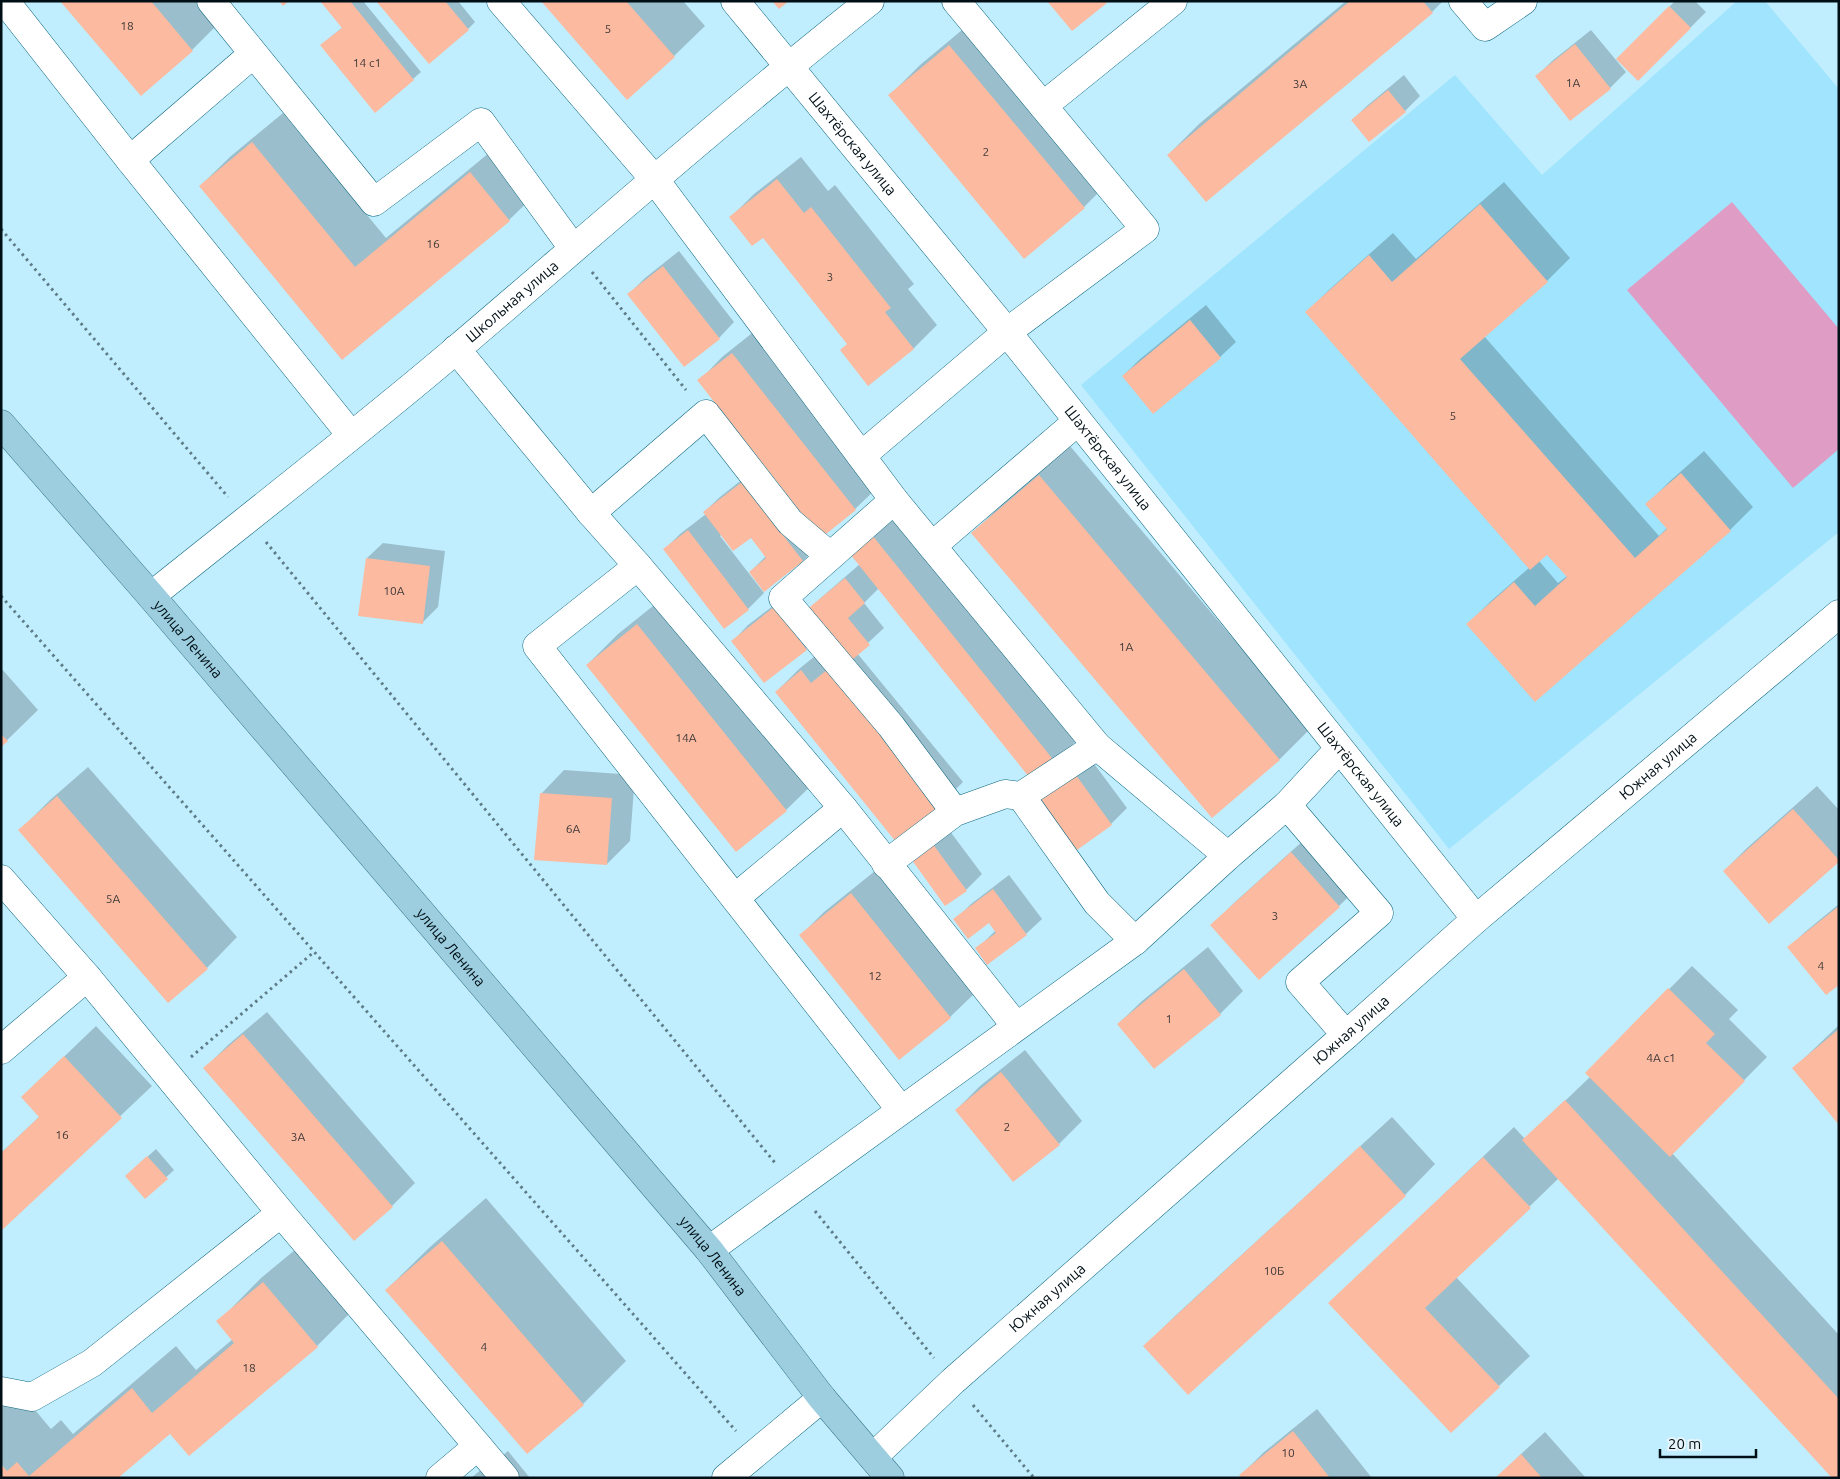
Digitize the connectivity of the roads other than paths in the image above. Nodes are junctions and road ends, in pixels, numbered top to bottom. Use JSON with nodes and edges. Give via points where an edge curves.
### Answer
{"nodes":[{"id":1,"x":5,"y":1,"type":"edge"},
{"id":2,"x":211,"y":1,"type":"edge"},
{"id":3,"x":501,"y":1,"type":"edge"},
{"id":4,"x":735,"y":1,"type":"edge"},
{"id":5,"x":870,"y":1,"type":"edge"},
{"id":6,"x":956,"y":1,"type":"edge"},
{"id":7,"x":1173,"y":1,"type":"edge"},
{"id":8,"x":1463,"y":1,"type":"edge"},
{"id":9,"x":1523,"y":1,"type":"edge"},
{"id":10,"x":253,"y":54,"type":"junction"},
{"id":11,"x":788,"y":67,"type":"junction"},
{"id":12,"x":1043,"y":106,"type":"junction"},
{"id":13,"x":130,"y":160,"type":"junction"},
{"id":14,"x":655,"y":180,"type":"junction"},
{"id":15,"x":574,"y":248,"type":"junction"},
{"id":16,"x":1007,"y":332,"type":"junction"},
{"id":17,"x":456,"y":349,"type":"junction"},
{"id":18,"x":1078,"y":421,"type":"junction"},
{"id":19,"x":1,"y":424,"type":"edge"},
{"id":20,"x":351,"y":435,"type":"junction"},
{"id":21,"x":861,"y":456,"type":"junction"},
{"id":22,"x":894,"y":500,"type":"junction"},
{"id":23,"x":591,"y":513,"type":"junction"},
{"id":24,"x":932,"y":546,"type":"junction"},
{"id":25,"x":830,"y":556,"type":"junction"},
{"id":26,"x":638,"y":566,"type":"junction"},
{"id":27,"x":151,"y":596,"type":"junction"},
{"id":28,"x":1839,"y":614,"type":"edge"},
{"id":29,"x":1097,"y":746,"type":"junction"},
{"id":30,"x":1340,"y":749,"type":"junction"},
{"id":31,"x":1021,"y":796,"type":"junction"},
{"id":32,"x":1287,"y":805,"type":"junction"},
{"id":33,"x":843,"y":808,"type":"junction"},
{"id":34,"x":956,"y":812,"type":"junction"},
{"id":35,"x":1228,"y":856,"type":"junction"},
{"id":36,"x":886,"y":864,"type":"junction"},
{"id":37,"x":1,"y":878,"type":"edge"},
{"id":38,"x":735,"y":898,"type":"junction"},
{"id":39,"x":1476,"y":919,"type":"junction"},
{"id":40,"x":1134,"y":941,"type":"junction"},
{"id":41,"x":87,"y":977,"type":"junction"},
{"id":42,"x":1016,"y":1026,"type":"junction"},
{"id":43,"x":1346,"y":1035,"type":"junction"},
{"id":44,"x":1,"y":1050,"type":"edge"},
{"id":45,"x":901,"y":1110,"type":"junction"},
{"id":46,"x":281,"y":1213,"type":"junction"},
{"id":47,"x":709,"y":1250,"type":"junction"},
{"id":48,"x":1,"y":1391,"type":"edge"},
{"id":49,"x":822,"y":1398,"type":"junction"},
{"id":50,"x":478,"y":1446,"type":"junction"},
{"id":51,"x":872,"y":1457,"type":"junction"},
{"id":52,"x":440,"y":1478,"type":"edge"},
{"id":53,"x":505,"y":1478,"type":"edge"},
{"id":54,"x":726,"y":1478,"type":"edge"},
{"id":55,"x":890,"y":1478,"type":"edge"}],
"edges":[{"from":1,"to":13,"type":"street"},
{"from":2,"to":10,"type":"street"},
{"from":3,"to":14,"type":"street"},
{"from":4,"to":11,"type":"street","name":"Шахтёрская улица"},
{"from":5,"to":11,"type":"street","name":"Школьная улица"},
{"from":6,"to":12,"type":"street"},
{"from":7,"to":12,"type":"street"},
{"from":8,"to":9,"type":"street","via":[[1485,27]]},
{"from":10,"to":13,"type":"street"},
{"from":10,"to":15,"type":"street","via":[[374,202],[481,122]]},
{"from":11,"to":14,"type":"street","name":"Школьная улица"},
{"from":11,"to":16,"type":"street","name":"Шахтёрская улица"},
{"from":12,"to":16,"type":"street","via":[[1144,229]]},
{"from":13,"to":20,"type":"street"},
{"from":14,"to":15,"type":"street","name":"Школьная улица"},
{"from":14,"to":21,"type":"street"},
{"from":15,"to":17,"type":"street","name":"Школьная улица"},
{"from":16,"to":18,"type":"street","name":"Шахтёрская улица"},
{"from":16,"to":21,"type":"street"},
{"from":17,"to":20,"type":"street","name":"Школьная улица"},
{"from":17,"to":23,"type":"street"},
{"from":18,"to":24,"type":"street"},
{"from":18,"to":30,"type":"street","name":"Шахтёрская улица"},
{"from":19,"to":27,"type":"main road","name":"улица Ленина"},
{"from":20,"to":27,"type":"street","name":"Школьная улица"},
{"from":21,"to":22,"type":"street"},
{"from":22,"to":24,"type":"street"},
{"from":22,"to":25,"type":"street"},
{"from":23,"to":25,"type":"street","via":[[706,414],[790,522]]},
{"from":23,"to":26,"type":"street"},
{"from":24,"to":29,"type":"street"},
{"from":25,"to":34,"type":"street","via":[[783,598],[891,726]]},
{"from":26,"to":33,"type":"street"},
{"from":26,"to":38,"type":"street","via":[[538,646]]},
{"from":27,"to":47,"type":"main road","name":"улица Ленина"},
{"from":28,"to":39,"type":"street","name":"Южная улица"},
{"from":29,"to":31,"type":"street"},
{"from":29,"to":35,"type":"street"},
{"from":30,"to":32,"type":"street"},
{"from":30,"to":39,"type":"street","name":"Шахтёрская улица"},
{"from":31,"to":34,"type":"street","via":[[1006,794]]},
{"from":31,"to":40,"type":"street","via":[[1097,903]]},
{"from":32,"to":35,"type":"street"},
{"from":32,"to":43,"type":"street","via":[[1379,913],[1300,982]]},
{"from":33,"to":36,"type":"street"},
{"from":33,"to":38,"type":"street"},
{"from":34,"to":36,"type":"street"},
{"from":35,"to":40,"type":"street"},
{"from":36,"to":42,"type":"street"},
{"from":37,"to":41,"type":"street"},
{"from":38,"to":45,"type":"street"},
{"from":39,"to":43,"type":"street","name":"Южная улица"},
{"from":40,"to":42,"type":"street"},
{"from":41,"to":44,"type":"street"},
{"from":41,"to":46,"type":"street"},
{"from":42,"to":45,"type":"street"},
{"from":43,"to":51,"type":"street","name":"Южная улица","via":[[953,1381]]},
{"from":45,"to":47,"type":"street"},
{"from":46,"to":48,"type":"street","via":[[92,1363],[32,1397]]},
{"from":46,"to":50,"type":"street"},
{"from":47,"to":49,"type":"main road","name":"улица Ленина"},
{"from":49,"to":51,"type":"main road","name":"улица Ленина"},
{"from":49,"to":54,"type":"street"},
{"from":50,"to":52,"type":"street"},
{"from":50,"to":53,"type":"street"},
{"from":51,"to":55,"type":"main road","name":"улица Ленина"}]}
